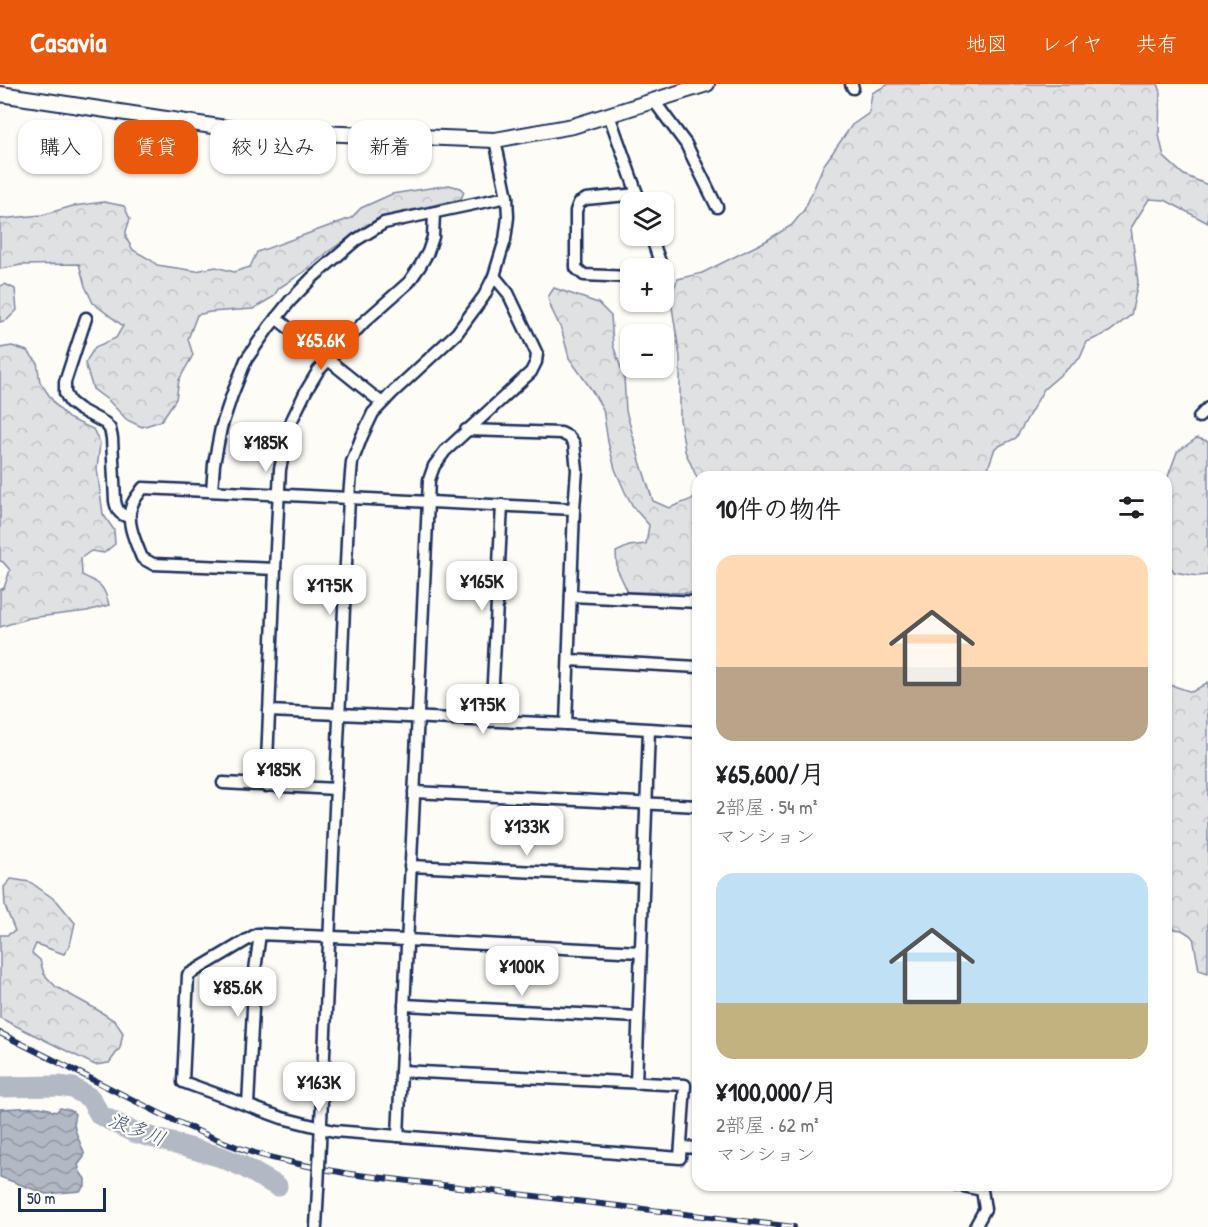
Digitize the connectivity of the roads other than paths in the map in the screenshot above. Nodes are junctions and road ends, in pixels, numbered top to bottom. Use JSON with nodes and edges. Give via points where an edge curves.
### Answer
{"nodes":[{"id":1,"x":707,"y":84,"type":"edge"},
{"id":2,"x":0,"y":94,"type":"edge"},
{"id":3,"x":654,"y":101,"type":"junction"},
{"id":4,"x":609,"y":115,"type":"junction"},
{"id":5,"x":495,"y":140,"type":"junction"},
{"id":6,"x":636,"y":192,"type":"edge"},
{"id":7,"x":507,"y":197,"type":"junction"},
{"id":8,"x":620,"y":198,"type":"edge"},
{"id":9,"x":717,"y":207,"type":"dead end"},
{"id":10,"x":434,"y":213,"type":"junction"},
{"id":11,"x":494,"y":276,"type":"junction"},
{"id":12,"x":620,"y":277,"type":"edge"},
{"id":13,"x":86,"y":318,"type":"dead end"},
{"id":14,"x":276,"y":318,"type":"junction"},
{"id":15,"x":328,"y":359,"type":"junction"},
{"id":16,"x":382,"y":404,"type":"junction"},
{"id":17,"x":1208,"y":408,"type":"edge"},
{"id":18,"x":1199,"y":417,"type":"dead end"},
{"id":19,"x":466,"y":430,"type":"junction"},
{"id":20,"x":212,"y":491,"type":"junction"},
{"id":21,"x":279,"y":494,"type":"junction"},
{"id":22,"x":349,"y":496,"type":"junction"},
{"id":23,"x":427,"y":502,"type":"junction"},
{"id":24,"x":502,"y":505,"type":"junction"},
{"id":25,"x":574,"y":509,"type":"junction"},
{"id":26,"x":129,"y":517,"type":"junction"},
{"id":27,"x":275,"y":570,"type":"junction"},
{"id":28,"x":571,"y":596,"type":"junction"},
{"id":29,"x":692,"y":602,"type":"edge"},
{"id":30,"x":568,"y":660,"type":"junction"},
{"id":31,"x":692,"y":667,"type":"edge"},
{"id":32,"x":269,"y":711,"type":"junction"},
{"id":33,"x":340,"y":715,"type":"junction"},
{"id":34,"x":417,"y":718,"type":"junction"},
{"id":35,"x":491,"y":721,"type":"junction"},
{"id":36,"x":566,"y":724,"type":"junction"},
{"id":37,"x":649,"y":730,"type":"junction"},
{"id":38,"x":692,"y":732,"type":"edge"},
{"id":39,"x":223,"y":783,"type":"dead end"},
{"id":40,"x":266,"y":786,"type":"junction"},
{"id":41,"x":336,"y":789,"type":"junction"},
{"id":42,"x":414,"y":792,"type":"junction"},
{"id":43,"x":646,"y":804,"type":"junction"},
{"id":44,"x":692,"y":806,"type":"edge"},
{"id":45,"x":410,"y":866,"type":"junction"},
{"id":46,"x":643,"y":877,"type":"junction"},
{"id":47,"x":260,"y":934,"type":"junction"},
{"id":48,"x":330,"y":937,"type":"junction"},
{"id":49,"x":407,"y":940,"type":"junction"},
{"id":50,"x":640,"y":952,"type":"junction"},
{"id":51,"x":404,"y":1005,"type":"junction"},
{"id":52,"x":638,"y":1017,"type":"junction"},
{"id":53,"x":401,"y":1071,"type":"junction"},
{"id":54,"x":636,"y":1083,"type":"junction"},
{"id":55,"x":248,"y":1105,"type":"junction"},
{"id":56,"x":321,"y":1129,"type":"junction"},
{"id":57,"x":398,"y":1136,"type":"junction"},
{"id":58,"x":681,"y":1147,"type":"junction"},
{"id":59,"x":692,"y":1148,"type":"edge"},
{"id":60,"x":982,"y":1191,"type":"edge"},
{"id":61,"x":316,"y":1227,"type":"edge"},
{"id":62,"x":975,"y":1227,"type":"edge"}],
"edges":[{"from":1,"to":3,"type":"street"},
{"from":2,"to":5,"type":"street","via":[[240,130]]},
{"from":3,"to":4,"type":"street"},
{"from":3,"to":9,"type":"street","via":[[686,144]]},
{"from":4,"to":5,"type":"street","via":[[573,126]]},
{"from":4,"to":6,"type":"street"},
{"from":5,"to":7,"type":"street"},
{"from":7,"to":10,"type":"street"},
{"from":7,"to":11,"type":"street","via":[[505,240]]},
{"from":8,"to":12,"type":"street","via":[[586,199],[579,203],[576,268],[584,275]]},
{"from":10,"to":14,"type":"street","via":[[384,224],[356,240],[313,277]]},
{"from":10,"to":15,"type":"street","via":[[428,252],[409,282]]},
{"from":11,"to":16,"type":"street","via":[[457,333]]},
{"from":11,"to":19,"type":"street","via":[[508,293],[537,354],[536,363],[531,372]]},
{"from":13,"to":26,"type":"street","via":[[65,393],[70,402],[110,429],[115,501],[117,510]]},
{"from":14,"to":15,"type":"street"},
{"from":14,"to":20,"type":"street","via":[[246,360],[232,395],[221,428]]},
{"from":15,"to":16,"type":"street"},
{"from":15,"to":21,"type":"street","via":[[291,422],[280,469]]},
{"from":16,"to":22,"type":"street","via":[[373,414],[352,462]]},
{"from":17,"to":18,"type":"street"},
{"from":19,"to":23,"type":"street","via":[[434,466]]},
{"from":19,"to":25,"type":"street","via":[[561,433],[569,437],[574,444],[577,471]]},
{"from":20,"to":21,"type":"street"},
{"from":20,"to":26,"type":"street","via":[[143,488]]},
{"from":21,"to":22,"type":"street"},
{"from":21,"to":27,"type":"street"},
{"from":22,"to":23,"type":"street"},
{"from":22,"to":33,"type":"street"},
{"from":23,"to":24,"type":"street"},
{"from":23,"to":34,"type":"street"},
{"from":24,"to":25,"type":"street"},
{"from":24,"to":35,"type":"street"},
{"from":25,"to":28,"type":"street"},
{"from":26,"to":27,"type":"street","via":[[142,558],[153,564]]},
{"from":27,"to":32,"type":"street"},
{"from":28,"to":29,"type":"street"},
{"from":28,"to":30,"type":"street"},
{"from":30,"to":31,"type":"street"},
{"from":30,"to":36,"type":"street"},
{"from":32,"to":33,"type":"street"},
{"from":32,"to":40,"type":"street"},
{"from":33,"to":34,"type":"street"},
{"from":33,"to":41,"type":"street"},
{"from":34,"to":35,"type":"street"},
{"from":34,"to":42,"type":"street"},
{"from":35,"to":36,"type":"street"},
{"from":36,"to":37,"type":"street"},
{"from":37,"to":38,"type":"street"},
{"from":37,"to":43,"type":"street"},
{"from":39,"to":40,"type":"street"},
{"from":40,"to":41,"type":"street"},
{"from":41,"to":48,"type":"street"},
{"from":42,"to":43,"type":"street"},
{"from":42,"to":45,"type":"street"},
{"from":43,"to":44,"type":"street"},
{"from":43,"to":46,"type":"street"},
{"from":45,"to":46,"type":"street"},
{"from":45,"to":49,"type":"street"},
{"from":46,"to":50,"type":"street"},
{"from":47,"to":48,"type":"street"},
{"from":47,"to":55,"type":"street"},
{"from":47,"to":55,"type":"street","via":[[189,975],[183,1082]]},
{"from":48,"to":49,"type":"street"},
{"from":48,"to":56,"type":"street"},
{"from":49,"to":50,"type":"street"},
{"from":49,"to":51,"type":"street"},
{"from":50,"to":52,"type":"street"},
{"from":51,"to":52,"type":"street"},
{"from":51,"to":53,"type":"street"},
{"from":52,"to":54,"type":"street"},
{"from":53,"to":54,"type":"street"},
{"from":53,"to":57,"type":"street"},
{"from":54,"to":58,"type":"street","via":[[685,1085]]},
{"from":55,"to":56,"type":"street"},
{"from":56,"to":57,"type":"street"},
{"from":56,"to":61,"type":"street","bridge":true},
{"from":57,"to":58,"type":"street","via":[[680,1158]]},
{"from":58,"to":59,"type":"street"},
{"from":60,"to":62,"type":"street","via":[[985,1209]]}]}
